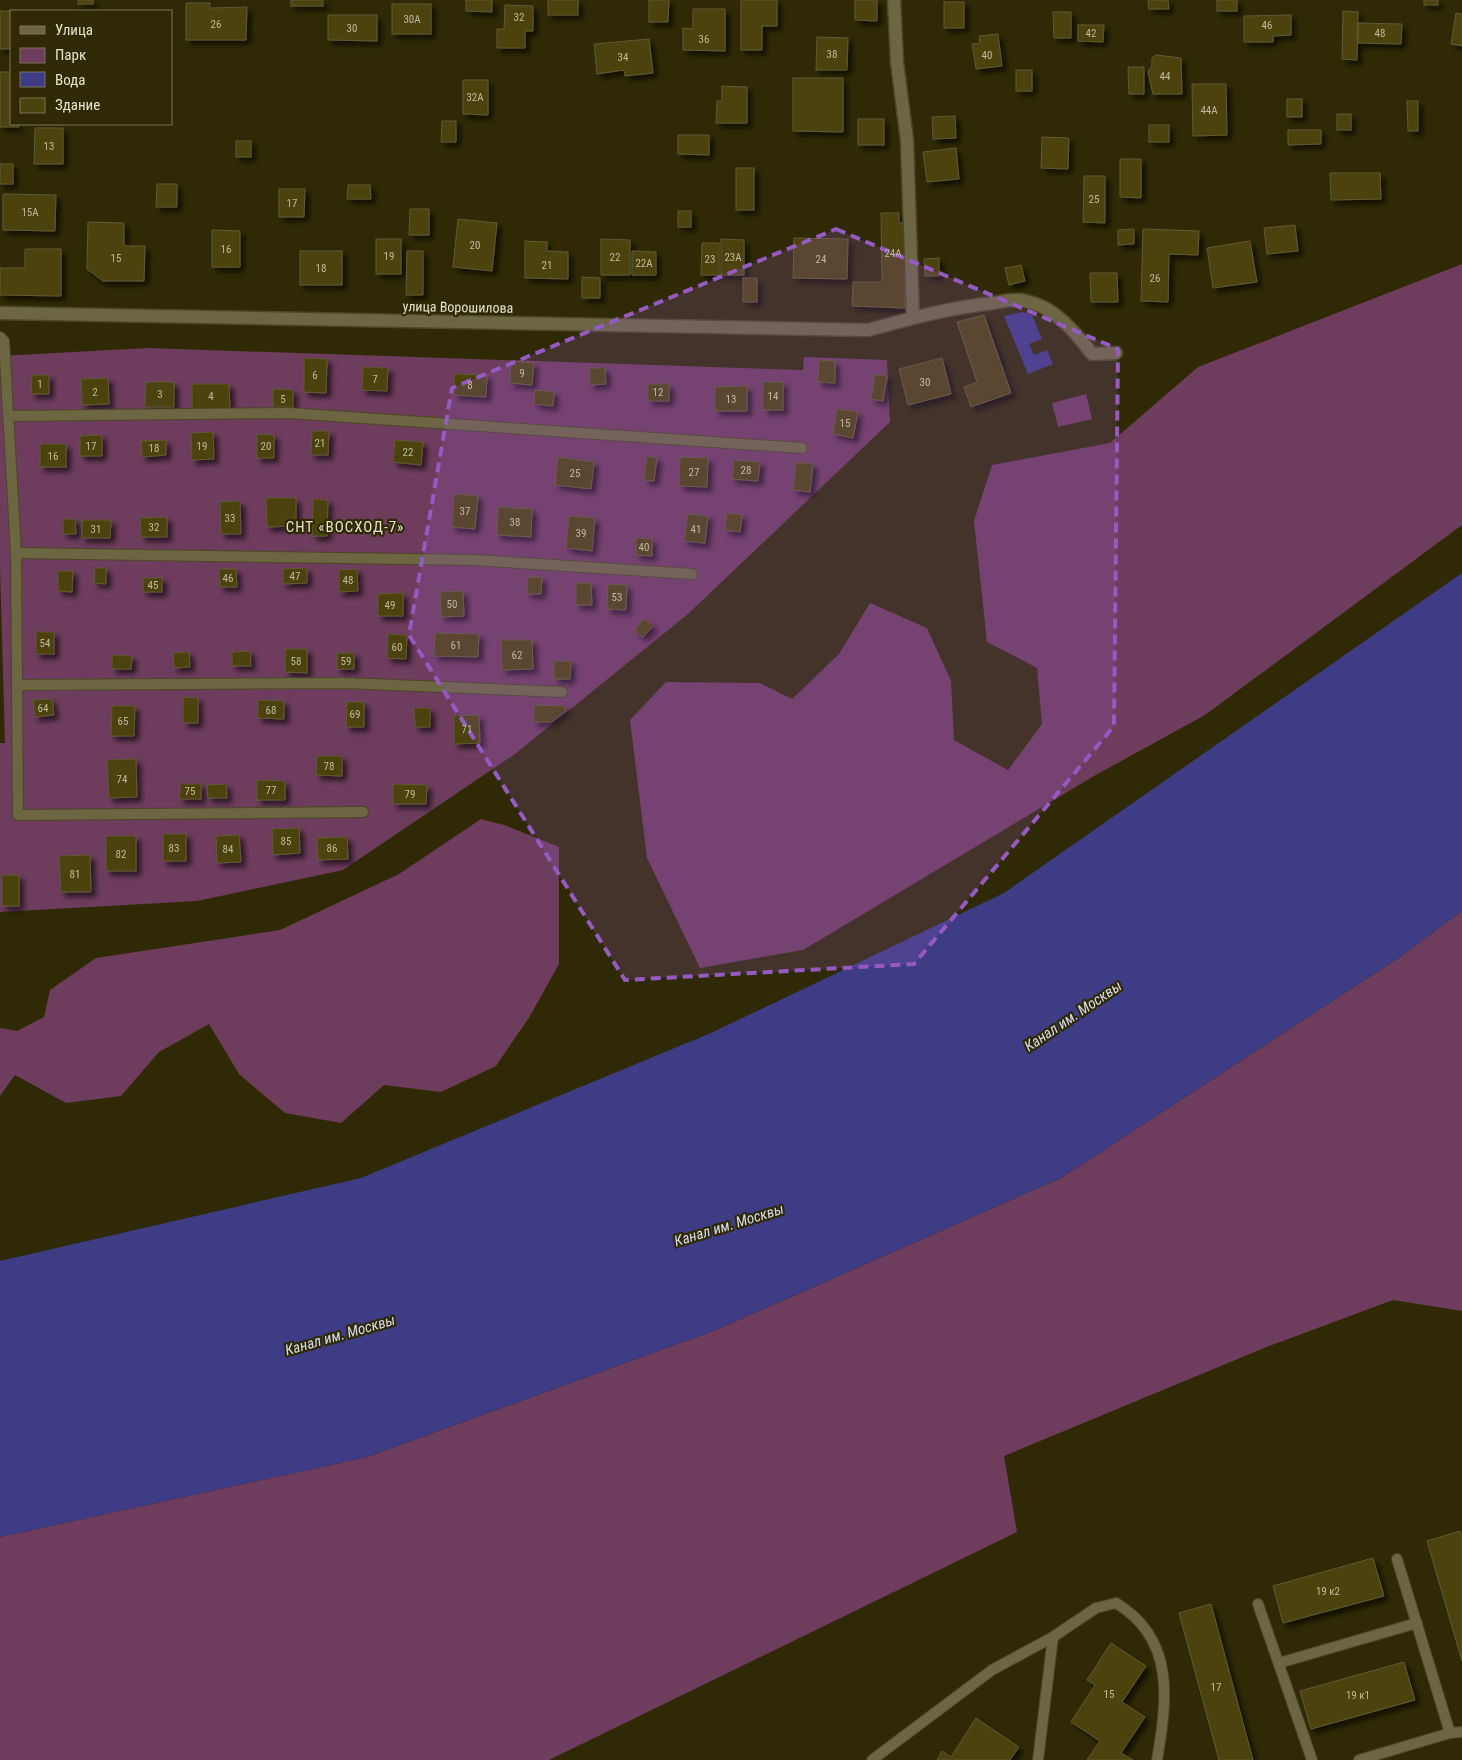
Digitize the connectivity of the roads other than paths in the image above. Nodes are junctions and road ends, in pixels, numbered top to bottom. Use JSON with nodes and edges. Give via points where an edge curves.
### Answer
{"nodes":[{"id":1,"x":894,"y":0,"type":"edge"},
{"id":2,"x":0,"y":313,"type":"edge"},
{"id":3,"x":913,"y":318,"type":"junction"},
{"id":4,"x":0,"y":337,"type":"edge"},
{"id":5,"x":1116,"y":353,"type":"dead end"},
{"id":6,"x":8,"y":416,"type":"junction"},
{"id":7,"x":802,"y":448,"type":"dead end"},
{"id":8,"x":16,"y":553,"type":"junction"},
{"id":9,"x":692,"y":574,"type":"dead end"},
{"id":10,"x":18,"y":685,"type":"junction"},
{"id":11,"x":562,"y":692,"type":"dead end"},
{"id":12,"x":363,"y":812,"type":"dead end"},
{"id":13,"x":1397,"y":1559,"type":"dead end"},
{"id":14,"x":1258,"y":1604,"type":"dead end"},
{"id":15,"x":1416,"y":1623,"type":"junction"},
{"id":16,"x":1053,"y":1636,"type":"junction"},
{"id":17,"x":1279,"y":1662,"type":"junction"},
{"id":18,"x":1462,"y":1732,"type":"edge"},
{"id":19,"x":1450,"y":1733,"type":"junction"},
{"id":20,"x":872,"y":1760,"type":"edge"},
{"id":21,"x":1038,"y":1760,"type":"edge"},
{"id":22,"x":1157,"y":1760,"type":"edge"},
{"id":23,"x":1312,"y":1760,"type":"edge"},
{"id":24,"x":1359,"y":1760,"type":"edge"}],
"edges":[{"from":1,"to":3,"type":"street","via":[[897,62],[907,140]]},
{"from":2,"to":3,"type":"street","name":"улица Ворошилова","via":[[868,330]]},
{"from":3,"to":5,"type":"street","name":"улица Ворошилова","via":[[1019,300],[1037,304],[1060,318],[1092,354]]},
{"from":4,"to":6,"type":"lane","via":[[4,341]]},
{"from":6,"to":7,"type":"lane","via":[[289,414]]},
{"from":6,"to":8,"type":"lane"},
{"from":8,"to":9,"type":"lane","via":[[475,560]]},
{"from":8,"to":10,"type":"lane"},
{"from":10,"to":11,"type":"lane","via":[[345,683]]},
{"from":10,"to":12,"type":"lane","via":[[18,815]]},
{"from":13,"to":15,"type":"lane"},
{"from":14,"to":17,"type":"lane"},
{"from":15,"to":17,"type":"lane"},
{"from":15,"to":19,"type":"lane"},
{"from":16,"to":20,"type":"lane","via":[[992,1670]]},
{"from":16,"to":21,"type":"lane"},
{"from":16,"to":22,"type":"lane","via":[[1096,1608],[1116,1603],[1131,1612],[1159,1649],[1164,1672],[1163,1722]]},
{"from":17,"to":23,"type":"lane"},
{"from":18,"to":19,"type":"lane"},
{"from":19,"to":24,"type":"lane"}]}
